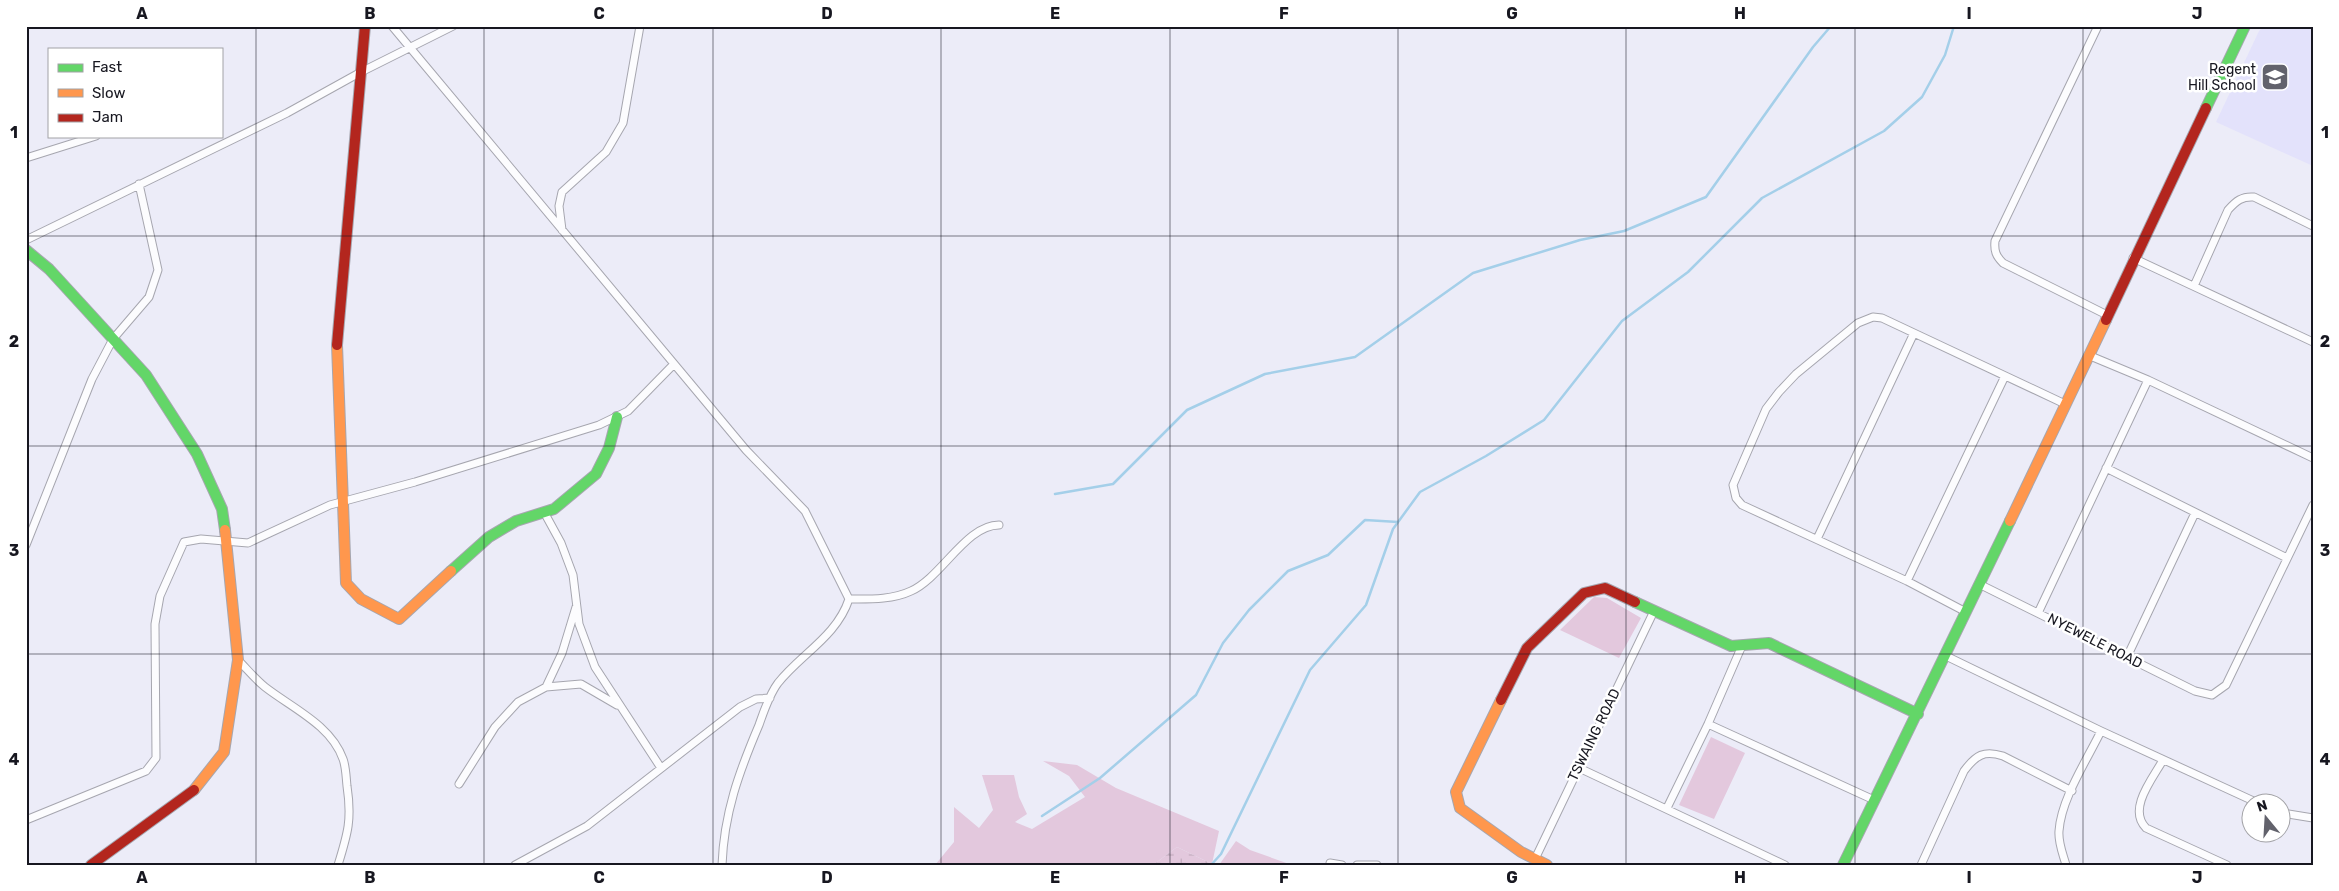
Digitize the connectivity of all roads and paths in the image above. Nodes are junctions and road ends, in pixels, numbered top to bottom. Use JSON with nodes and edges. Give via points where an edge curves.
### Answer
{"nodes":[{"id":1,"x":365,"y":26,"type":"edge"},
{"id":2,"x":392,"y":26,"type":"edge"},
{"id":3,"x":454,"y":26,"type":"edge"},
{"id":4,"x":640,"y":26,"type":"edge"},
{"id":5,"x":2098,"y":26,"type":"edge"},
{"id":6,"x":2244,"y":26,"type":"edge"},
{"id":7,"x":410,"y":48,"type":"junction"},
{"id":8,"x":361,"y":72,"type":"junction"},
{"id":9,"x":90,"y":138,"type":"edge"},
{"id":10,"x":26,"y":158,"type":"edge"},
{"id":11,"x":140,"y":184,"type":"junction"},
{"id":12,"x":2313,"y":226,"type":"edge"},
{"id":13,"x":562,"y":230,"type":"junction"},
{"id":14,"x":26,"y":240,"type":"edge"},
{"id":15,"x":26,"y":250,"type":"edge"},
{"id":16,"x":2133,"y":258,"type":"junction"},
{"id":17,"x":2194,"y":286,"type":"junction"},
{"id":18,"x":2108,"y":315,"type":"junction"},
{"id":19,"x":1914,"y":333,"type":"junction"},
{"id":20,"x":113,"y":339,"type":"junction"},
{"id":21,"x":2313,"y":342,"type":"edge"},
{"id":22,"x":2088,"y":355,"type":"junction"},
{"id":23,"x":674,"y":364,"type":"junction"},
{"id":24,"x":2005,"y":376,"type":"junction"},
{"id":25,"x":2148,"y":380,"type":"junction"},
{"id":26,"x":2065,"y":404,"type":"junction"},
{"id":27,"x":617,"y":416,"type":"junction"},
{"id":28,"x":2313,"y":458,"type":"edge"},
{"id":29,"x":2106,"y":468,"type":"junction"},
{"id":30,"x":343,"y":501,"type":"junction"},
{"id":31,"x":2313,"y":505,"type":"edge"},
{"id":32,"x":544,"y":512,"type":"junction"},
{"id":33,"x":2195,"y":512,"type":"junction"},
{"id":34,"x":1000,"y":525,"type":"dead end"},
{"id":35,"x":1817,"y":539,"type":"junction"},
{"id":36,"x":227,"y":540,"type":"junction"},
{"id":37,"x":26,"y":545,"type":"edge"},
{"id":38,"x":2287,"y":558,"type":"junction"},
{"id":39,"x":1907,"y":581,"type":"junction"},
{"id":40,"x":1979,"y":584,"type":"junction"},
{"id":41,"x":849,"y":599,"type":"junction"},
{"id":42,"x":576,"y":604,"type":"junction"},
{"id":43,"x":1654,"y":611,"type":"junction"},
{"id":44,"x":1966,"y":612,"type":"junction"},
{"id":45,"x":2038,"y":613,"type":"junction"},
{"id":46,"x":1741,"y":648,"type":"junction"},
{"id":47,"x":1946,"y":656,"type":"junction"},
{"id":48,"x":2127,"y":657,"type":"junction"},
{"id":49,"x":238,"y":660,"type":"junction"},
{"id":50,"x":546,"y":687,"type":"junction"},
{"id":51,"x":770,"y":698,"type":"junction"},
{"id":52,"x":618,"y":705,"type":"junction"},
{"id":53,"x":1918,"y":714,"type":"junction"},
{"id":54,"x":1708,"y":724,"type":"junction"},
{"id":55,"x":2101,"y":731,"type":"junction"},
{"id":56,"x":2163,"y":760,"type":"junction"},
{"id":57,"x":1578,"y":767,"type":"junction"},
{"id":58,"x":661,"y":768,"type":"junction"},
{"id":59,"x":459,"y":784,"type":"dead end"},
{"id":60,"x":2072,"y":791,"type":"junction"},
{"id":61,"x":2242,"y":796,"type":"edge"},
{"id":62,"x":1874,"y":800,"type":"junction"},
{"id":63,"x":1666,"y":808,"type":"junction"},
{"id":64,"x":2292,"y":815,"type":"edge"},
{"id":65,"x":2313,"y":818,"type":"edge"},
{"id":66,"x":26,"y":820,"type":"edge"},
{"id":67,"x":1535,"y":859,"type":"junction"},
{"id":68,"x":1772,"y":862,"type":"edge"},
{"id":69,"x":1330,"y":863,"type":"dead end"},
{"id":70,"x":91,"y":865,"type":"edge"},
{"id":71,"x":338,"y":865,"type":"edge"},
{"id":72,"x":515,"y":865,"type":"edge"},
{"id":73,"x":722,"y":865,"type":"edge"},
{"id":74,"x":1342,"y":865,"type":"edge"},
{"id":75,"x":1357,"y":865,"type":"edge"},
{"id":76,"x":1377,"y":865,"type":"edge"},
{"id":77,"x":1547,"y":865,"type":"edge"},
{"id":78,"x":1785,"y":865,"type":"edge"},
{"id":79,"x":1843,"y":865,"type":"edge"},
{"id":80,"x":1921,"y":865,"type":"edge"},
{"id":81,"x":2066,"y":865,"type":"edge"},
{"id":82,"x":2227,"y":865,"type":"edge"}],
"edges":[{"from":1,"to":8,"type":"street"},
{"from":2,"to":7,"type":"street"},
{"from":3,"to":7,"type":"street"},
{"from":4,"to":13,"type":"street","via":[[623,124],[606,152],[562,192],[559,206]]},
{"from":5,"to":18,"type":"street","via":[[1994,249],[1996,257],[2003,263]]},
{"from":6,"to":16,"type":"street"},
{"from":7,"to":8,"type":"street"},
{"from":7,"to":13,"type":"street"},
{"from":8,"to":11,"type":"street","via":[[287,113]]},
{"from":8,"to":30,"type":"street","via":[[337,350]]},
{"from":9,"to":10,"type":"street"},
{"from":11,"to":14,"type":"street"},
{"from":11,"to":20,"type":"street","via":[[158,270],[149,297]]},
{"from":12,"to":17,"type":"street","via":[[2254,197],[2240,198],[2228,210]]},
{"from":13,"to":23,"type":"street"},
{"from":15,"to":20,"type":"street","via":[[49,269]]},
{"from":16,"to":17,"type":"street"},
{"from":16,"to":18,"type":"street"},
{"from":17,"to":21,"type":"street"},
{"from":18,"to":22,"type":"street"},
{"from":19,"to":24,"type":"street"},
{"from":19,"to":35,"type":"street"},
{"from":19,"to":35,"type":"street","via":[[1882,318],[1864,319],[1796,374],[1766,409],[1736,476],[1733,492],[1742,505]]},
{"from":20,"to":36,"type":"street","via":[[146,376],[197,454],[222,509]]},
{"from":20,"to":37,"type":"street","via":[[92,379]]},
{"from":22,"to":25,"type":"street"},
{"from":22,"to":26,"type":"street"},
{"from":23,"to":27,"type":"street","via":[[628,411]]},
{"from":23,"to":41,"type":"street","via":[[746,450],[804,511]]},
{"from":24,"to":26,"type":"street"},
{"from":24,"to":39,"type":"street"},
{"from":25,"to":28,"type":"street"},
{"from":25,"to":29,"type":"street"},
{"from":26,"to":40,"type":"street"},
{"from":27,"to":30,"type":"street","via":[[599,425]]},
{"from":27,"to":32,"type":"street","via":[[609,448],[596,474],[554,509]]},
{"from":29,"to":33,"type":"street"},
{"from":29,"to":45,"type":"street"},
{"from":30,"to":32,"type":"street","via":[[346,583],[361,599],[399,619],[489,537],[516,521]]},
{"from":30,"to":36,"type":"street","via":[[248,543]]},
{"from":31,"to":38,"type":"street"},
{"from":32,"to":42,"type":"street","via":[[573,575]]},
{"from":33,"to":38,"type":"street"},
{"from":33,"to":48,"type":"street"},
{"from":34,"to":41,"type":"street","via":[[981,530],[933,577],[911,591],[891,597]]},
{"from":35,"to":39,"type":"street"},
{"from":36,"to":49,"type":"street"},
{"from":36,"to":66,"type":"street","via":[[184,542],[160,596],[155,624],[156,758],[146,771]]},
{"from":38,"to":48,"type":"street","name":"NYEWELE ROAD","via":[[2226,685],[2212,695],[2195,691]]},
{"from":39,"to":44,"type":"street"},
{"from":40,"to":44,"type":"street"},
{"from":40,"to":45,"type":"street","name":"NYEWELE ROAD"},
{"from":41,"to":51,"type":"street","via":[[843,615],[830,632],[777,684]]},
{"from":42,"to":50,"type":"street","via":[[562,652]]},
{"from":42,"to":52,"type":"street","via":[[579,624],[595,667]]},
{"from":43,"to":46,"type":"street"},
{"from":43,"to":57,"type":"street","name":"TSWAING ROAD"},
{"from":43,"to":67,"type":"street","via":[[1605,588],[1584,593],[1521,656],[1457,786],[1460,808]]},
{"from":44,"to":47,"type":"street"},
{"from":45,"to":48,"type":"street","name":"NYEWELE ROAD"},
{"from":46,"to":53,"type":"street","via":[[1759,642],[1769,643]]},
{"from":46,"to":54,"type":"street"},
{"from":47,"to":53,"type":"street"},
{"from":47,"to":55,"type":"street"},
{"from":49,"to":70,"type":"street","via":[[224,752],[193,791]]},
{"from":49,"to":71,"type":"street","via":[[266,687],[331,738],[339,749],[344,761],[351,810],[349,831]]},
{"from":50,"to":52,"type":"street","via":[[581,684]]},
{"from":50,"to":59,"type":"street","via":[[518,702],[495,727]]},
{"from":51,"to":58,"type":"street","via":[[756,699],[740,707]]},
{"from":51,"to":73,"type":"street","via":[[736,781]]},
{"from":52,"to":58,"type":"street"},
{"from":53,"to":62,"type":"street"},
{"from":54,"to":62,"type":"street"},
{"from":54,"to":63,"type":"street"},
{"from":55,"to":56,"type":"street"},
{"from":55,"to":60,"type":"street"},
{"from":56,"to":61,"type":"street"},
{"from":56,"to":82,"type":"street","via":[[2139,807],[2140,822],[2146,828]]},
{"from":57,"to":63,"type":"street"},
{"from":57,"to":67,"type":"street","name":"TSWAING ROAD"},
{"from":58,"to":72,"type":"street","via":[[587,826]]},
{"from":60,"to":80,"type":"street","via":[[2003,756],[1990,752],[1980,755],[1964,771]]},
{"from":60,"to":81,"type":"street","via":[[2063,810],[2059,831]]},
{"from":62,"to":79,"type":"street"},
{"from":63,"to":68,"type":"street"},
{"from":64,"to":65,"type":"street"},
{"from":67,"to":77,"type":"street"},
{"from":68,"to":78,"type":"street"},
{"from":69,"to":74,"type":"street"},
{"from":75,"to":76,"type":"street"}]}
